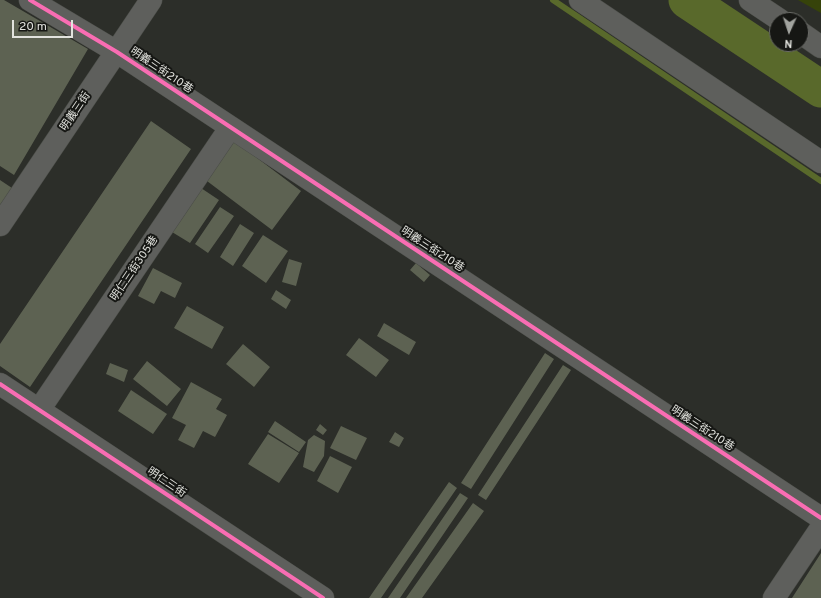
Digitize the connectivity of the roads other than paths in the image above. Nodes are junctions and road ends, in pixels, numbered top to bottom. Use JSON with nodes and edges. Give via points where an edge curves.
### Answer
{"nodes":[{"id":1,"x":30,"y":0,"type":"edge"},
{"id":2,"x":151,"y":0,"type":"edge"},
{"id":3,"x":580,"y":0,"type":"edge"},
{"id":4,"x":750,"y":0,"type":"edge"},
{"id":5,"x":769,"y":13,"type":"edge"},
{"id":6,"x":809,"y":39,"type":"edge"},
{"id":7,"x":821,"y":47,"type":"edge"},
{"id":8,"x":116,"y":52,"type":"junction"},
{"id":9,"x":230,"y":128,"type":"junction"},
{"id":10,"x":821,"y":162,"type":"edge"},
{"id":11,"x":0,"y":225,"type":"edge"},
{"id":12,"x":0,"y":384,"type":"edge"},
{"id":13,"x":39,"y":410,"type":"junction"},
{"id":14,"x":821,"y":518,"type":"edge"},
{"id":15,"x":821,"y":528,"type":"edge"},
{"id":16,"x":323,"y":598,"type":"edge"},
{"id":17,"x":774,"y":598,"type":"edge"}],
"edges":[{"from":1,"to":8,"type":"street","name":"明義三街210巷"},
{"from":2,"to":8,"type":"street","name":"明義三街"},
{"from":3,"to":10,"type":"street"},
{"from":4,"to":5,"type":"street"},
{"from":6,"to":7,"type":"street"},
{"from":8,"to":9,"type":"street","name":"明義三街210巷"},
{"from":8,"to":11,"type":"street","name":"明義三街"},
{"from":9,"to":13,"type":"street","name":"明仁三街305巷"},
{"from":9,"to":14,"type":"street","name":"明義三街210巷"},
{"from":12,"to":13,"type":"street","name":"明仁三街"},
{"from":13,"to":16,"type":"street","name":"明仁三街"},
{"from":15,"to":17,"type":"street"}]}
